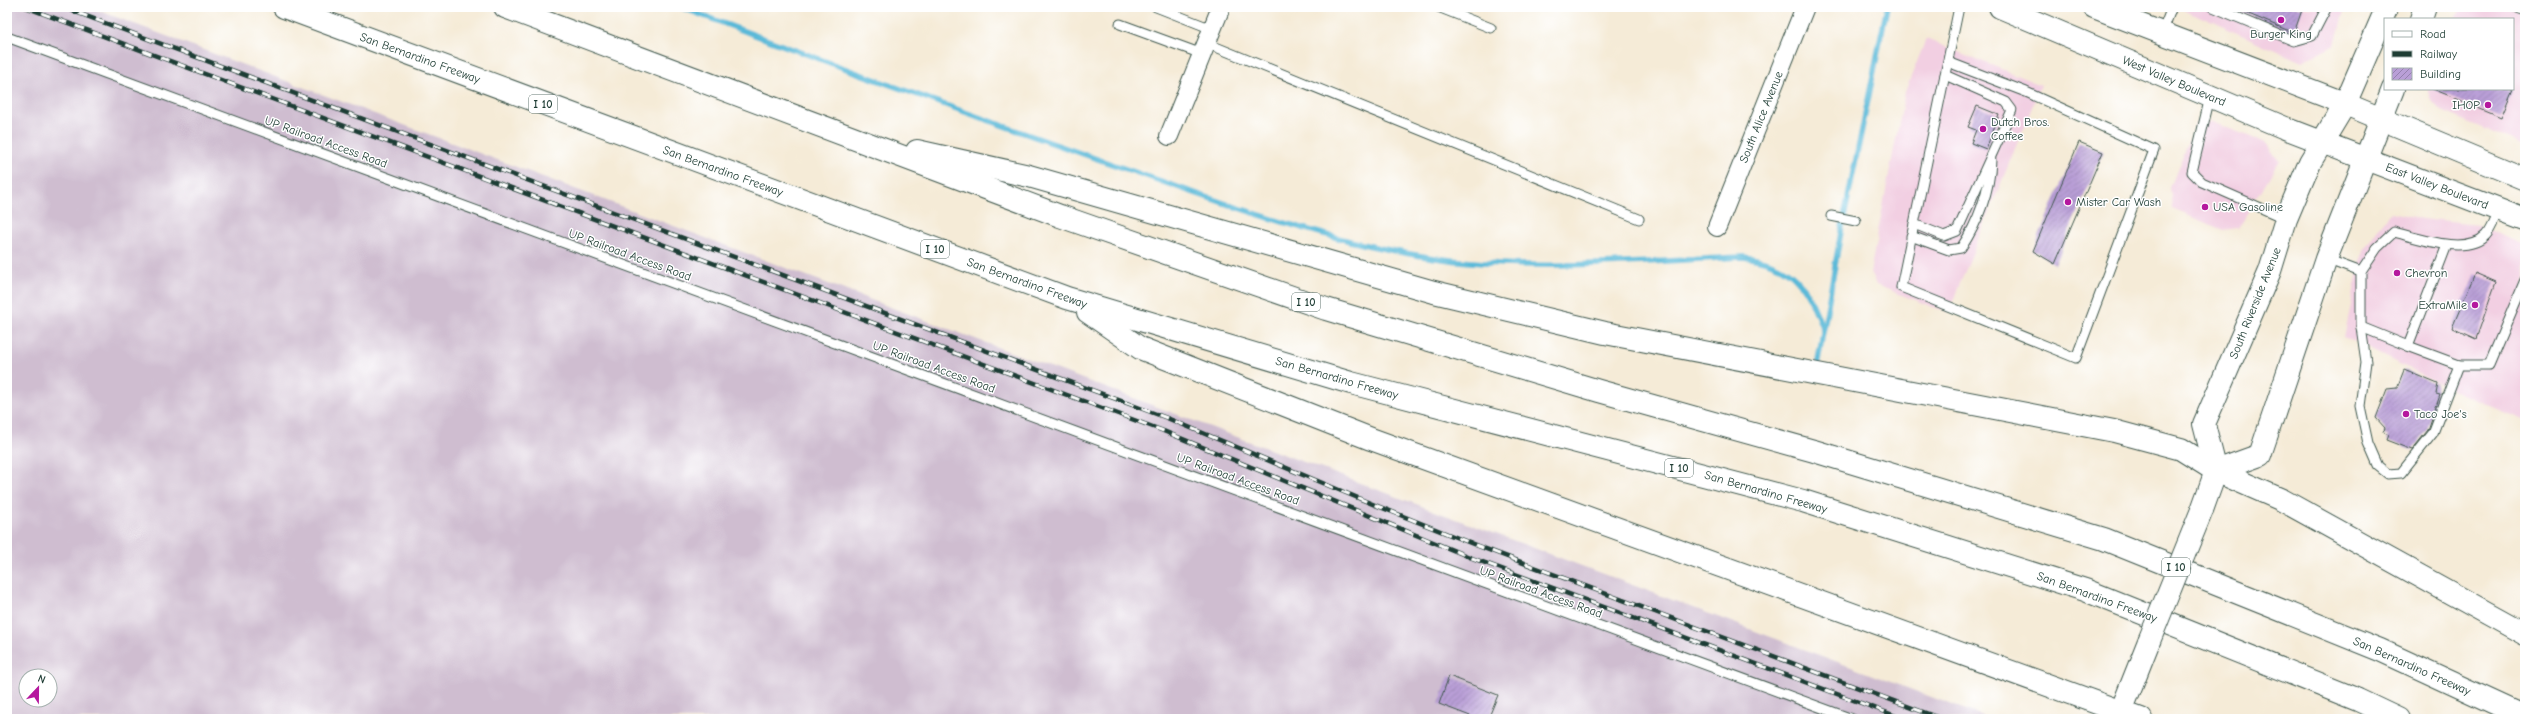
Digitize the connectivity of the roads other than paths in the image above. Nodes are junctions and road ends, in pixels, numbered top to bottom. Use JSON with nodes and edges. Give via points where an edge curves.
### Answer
{"nodes":[{"id":1,"x":284,"y":7,"type":"edge"},
{"id":2,"x":505,"y":7,"type":"edge"},
{"id":3,"x":1156,"y":7,"type":"edge"},
{"id":4,"x":1221,"y":7,"type":"edge"},
{"id":5,"x":1438,"y":7,"type":"edge"},
{"id":6,"x":1804,"y":7,"type":"edge"},
{"id":7,"x":1959,"y":7,"type":"edge"},
{"id":8,"x":2000,"y":7,"type":"edge"},
{"id":9,"x":2094,"y":7,"type":"edge"},
{"id":10,"x":2172,"y":7,"type":"edge"},
{"id":11,"x":2213,"y":7,"type":"edge"},
{"id":12,"x":2327,"y":7,"type":"edge"},
{"id":13,"x":2386,"y":7,"type":"edge"},
{"id":14,"x":2426,"y":7,"type":"edge"},
{"id":15,"x":2515,"y":7,"type":"edge"},
{"id":16,"x":2525,"y":11,"type":"edge"},
{"id":17,"x":2421,"y":18,"type":"edge"},
{"id":18,"x":1120,"y":24,"type":"dead end"},
{"id":19,"x":1491,"y":28,"type":"dead end"},
{"id":20,"x":2162,"y":33,"type":"junction"},
{"id":21,"x":7,"y":37,"type":"edge"},
{"id":22,"x":1207,"y":42,"type":"junction"},
{"id":23,"x":1948,"y":62,"type":"junction"},
{"id":24,"x":1945,"y":75,"type":"junction"},
{"id":25,"x":2392,"y":90,"type":"edge"},
{"id":26,"x":2210,"y":97,"type":"junction"},
{"id":27,"x":2362,"y":112,"type":"junction"},
{"id":28,"x":838,"y":133,"type":"junction"},
{"id":29,"x":1169,"y":136,"type":"dead end"},
{"id":30,"x":2322,"y":142,"type":"junction"},
{"id":31,"x":2357,"y":155,"type":"junction"},
{"id":32,"x":1991,"y":159,"type":"junction"},
{"id":33,"x":2525,"y":179,"type":"edge"},
{"id":34,"x":2499,"y":210,"type":"junction"},
{"id":35,"x":1831,"y":216,"type":"dead end"},
{"id":36,"x":1639,"y":219,"type":"dead end"},
{"id":37,"x":2286,"y":219,"type":"junction"},
{"id":38,"x":1856,"y":220,"type":"dead end"},
{"id":39,"x":2525,"y":220,"type":"edge"},
{"id":40,"x":1914,"y":224,"type":"junction"},
{"id":41,"x":1717,"y":227,"type":"dead end"},
{"id":42,"x":1911,"y":236,"type":"junction"},
{"id":43,"x":2447,"y":245,"type":"junction"},
{"id":44,"x":2326,"y":259,"type":"junction"},
{"id":45,"x":2361,"y":272,"type":"junction"},
{"id":46,"x":2525,"y":280,"type":"edge"},
{"id":47,"x":1067,"y":298,"type":"junction"},
{"id":48,"x":2361,"y":327,"type":"junction"},
{"id":49,"x":2408,"y":346,"type":"junction"},
{"id":50,"x":2460,"y":365,"type":"junction"},
{"id":51,"x":2216,"y":471,"type":"junction"},
{"id":52,"x":2525,"y":634,"type":"edge"},
{"id":53,"x":2119,"y":715,"type":"edge"},
{"id":54,"x":2525,"y":717,"type":"edge"},
{"id":55,"x":1852,"y":719,"type":"edge"},
{"id":56,"x":2141,"y":719,"type":"edge"},
{"id":57,"x":2398,"y":719,"type":"edge"}],
"edges":[{"from":1,"to":47,"type":"main road","name":"San Bernardino Freeway","number":"I 10"},
{"from":2,"to":28,"type":"main road","name":"San Bernardino Freeway","number":"I 10"},
{"from":3,"to":22,"type":"lane"},
{"from":4,"to":22,"type":"street"},
{"from":5,"to":19,"type":"lane"},
{"from":6,"to":41,"type":"street","name":"South Alice Avenue"},
{"from":7,"to":23,"type":"lane"},
{"from":8,"to":26,"type":"main road","name":"West Valley Boulevard"},
{"from":9,"to":20,"type":"main road"},
{"from":10,"to":20,"type":"lane"},
{"from":11,"to":12,"type":"lane","via":[[2294,41],[2312,36]]},
{"from":13,"to":27,"type":"main road","name":"South Riverside Avenue"},
{"from":14,"to":17,"type":"main road"},
{"from":15,"to":16,"type":"lane"},
{"from":18,"to":22,"type":"lane"},
{"from":20,"to":27,"type":"main road"},
{"from":21,"to":55,"type":"lane","name":"UP Railroad Access Road"},
{"from":22,"to":29,"type":"street"},
{"from":22,"to":36,"type":"lane"},
{"from":23,"to":24,"type":"lane"},
{"from":23,"to":42,"type":"lane","via":[[2026,92],[2154,150],[2076,358],[1901,287]]},
{"from":24,"to":32,"type":"lane","via":[[2006,102],[2012,110]]},
{"from":24,"to":40,"type":"lane"},
{"from":25,"to":27,"type":"main road","name":"South Riverside Avenue"},
{"from":26,"to":30,"type":"main road","name":"West Valley Boulevard"},
{"from":26,"to":37,"type":"lane","via":[[2192,172],[2202,182]]},
{"from":27,"to":30,"type":"main road","name":"South Riverside Avenue"},
{"from":27,"to":31,"type":"main road","name":"South Riverside Avenue"},
{"from":27,"to":33,"type":"main road"},
{"from":28,"to":51,"type":"main road","via":[[1029,176],[1434,292],[1597,332],[2114,431],[2181,449]]},
{"from":28,"to":54,"type":"main road","name":"San Bernardino Freeway","number":"I 10","via":[[1060,216],[1326,309],[2104,538],[2380,650]]},
{"from":30,"to":31,"type":"main road","name":"West Valley Boulevard"},
{"from":30,"to":37,"type":"main road","name":"South Riverside Avenue","via":[[2310,162]]},
{"from":31,"to":34,"type":"main road","name":"East Valley Boulevard"},
{"from":31,"to":44,"type":"main road","name":"South Riverside Avenue"},
{"from":32,"to":40,"type":"lane","via":[[1981,174],[1957,230],[1944,236]]},
{"from":32,"to":42,"type":"lane","via":[[1990,180],[1970,235],[1961,248],[1949,250]]},
{"from":34,"to":39,"type":"main road","name":"East Valley Boulevard"},
{"from":34,"to":43,"type":"lane","via":[[2482,237],[2473,243]]},
{"from":35,"to":38,"type":"lane"},
{"from":37,"to":51,"type":"main road","name":"South Riverside Avenue","via":[[2270,271],[2204,424]]},
{"from":40,"to":42,"type":"lane"},
{"from":43,"to":45,"type":"lane","via":[[2394,232],[2377,248]]},
{"from":43,"to":49,"type":"lane"},
{"from":44,"to":45,"type":"lane"},
{"from":44,"to":51,"type":"main road","name":"South Riverside Avenue","via":[[2260,455]]},
{"from":45,"to":48,"type":"lane"},
{"from":46,"to":50,"type":"lane","via":[[2489,365]]},
{"from":47,"to":53,"type":"main road","via":[[1147,351],[1371,439]]},
{"from":47,"to":57,"type":"main road","name":"San Bernardino Freeway","number":"I 10","via":[[1351,383],[1804,501],[2085,590],[2358,700]]},
{"from":48,"to":49,"type":"lane"},
{"from":48,"to":50,"type":"lane","via":[[2366,362],[2360,406],[2368,443],[2378,466],[2388,474],[2401,473],[2433,433]]},
{"from":49,"to":50,"type":"lane"},
{"from":51,"to":52,"type":"main road","via":[[2282,500]]},
{"from":51,"to":53,"type":"main road","bridge":true},
{"from":53,"to":56,"type":"main road"}]}
